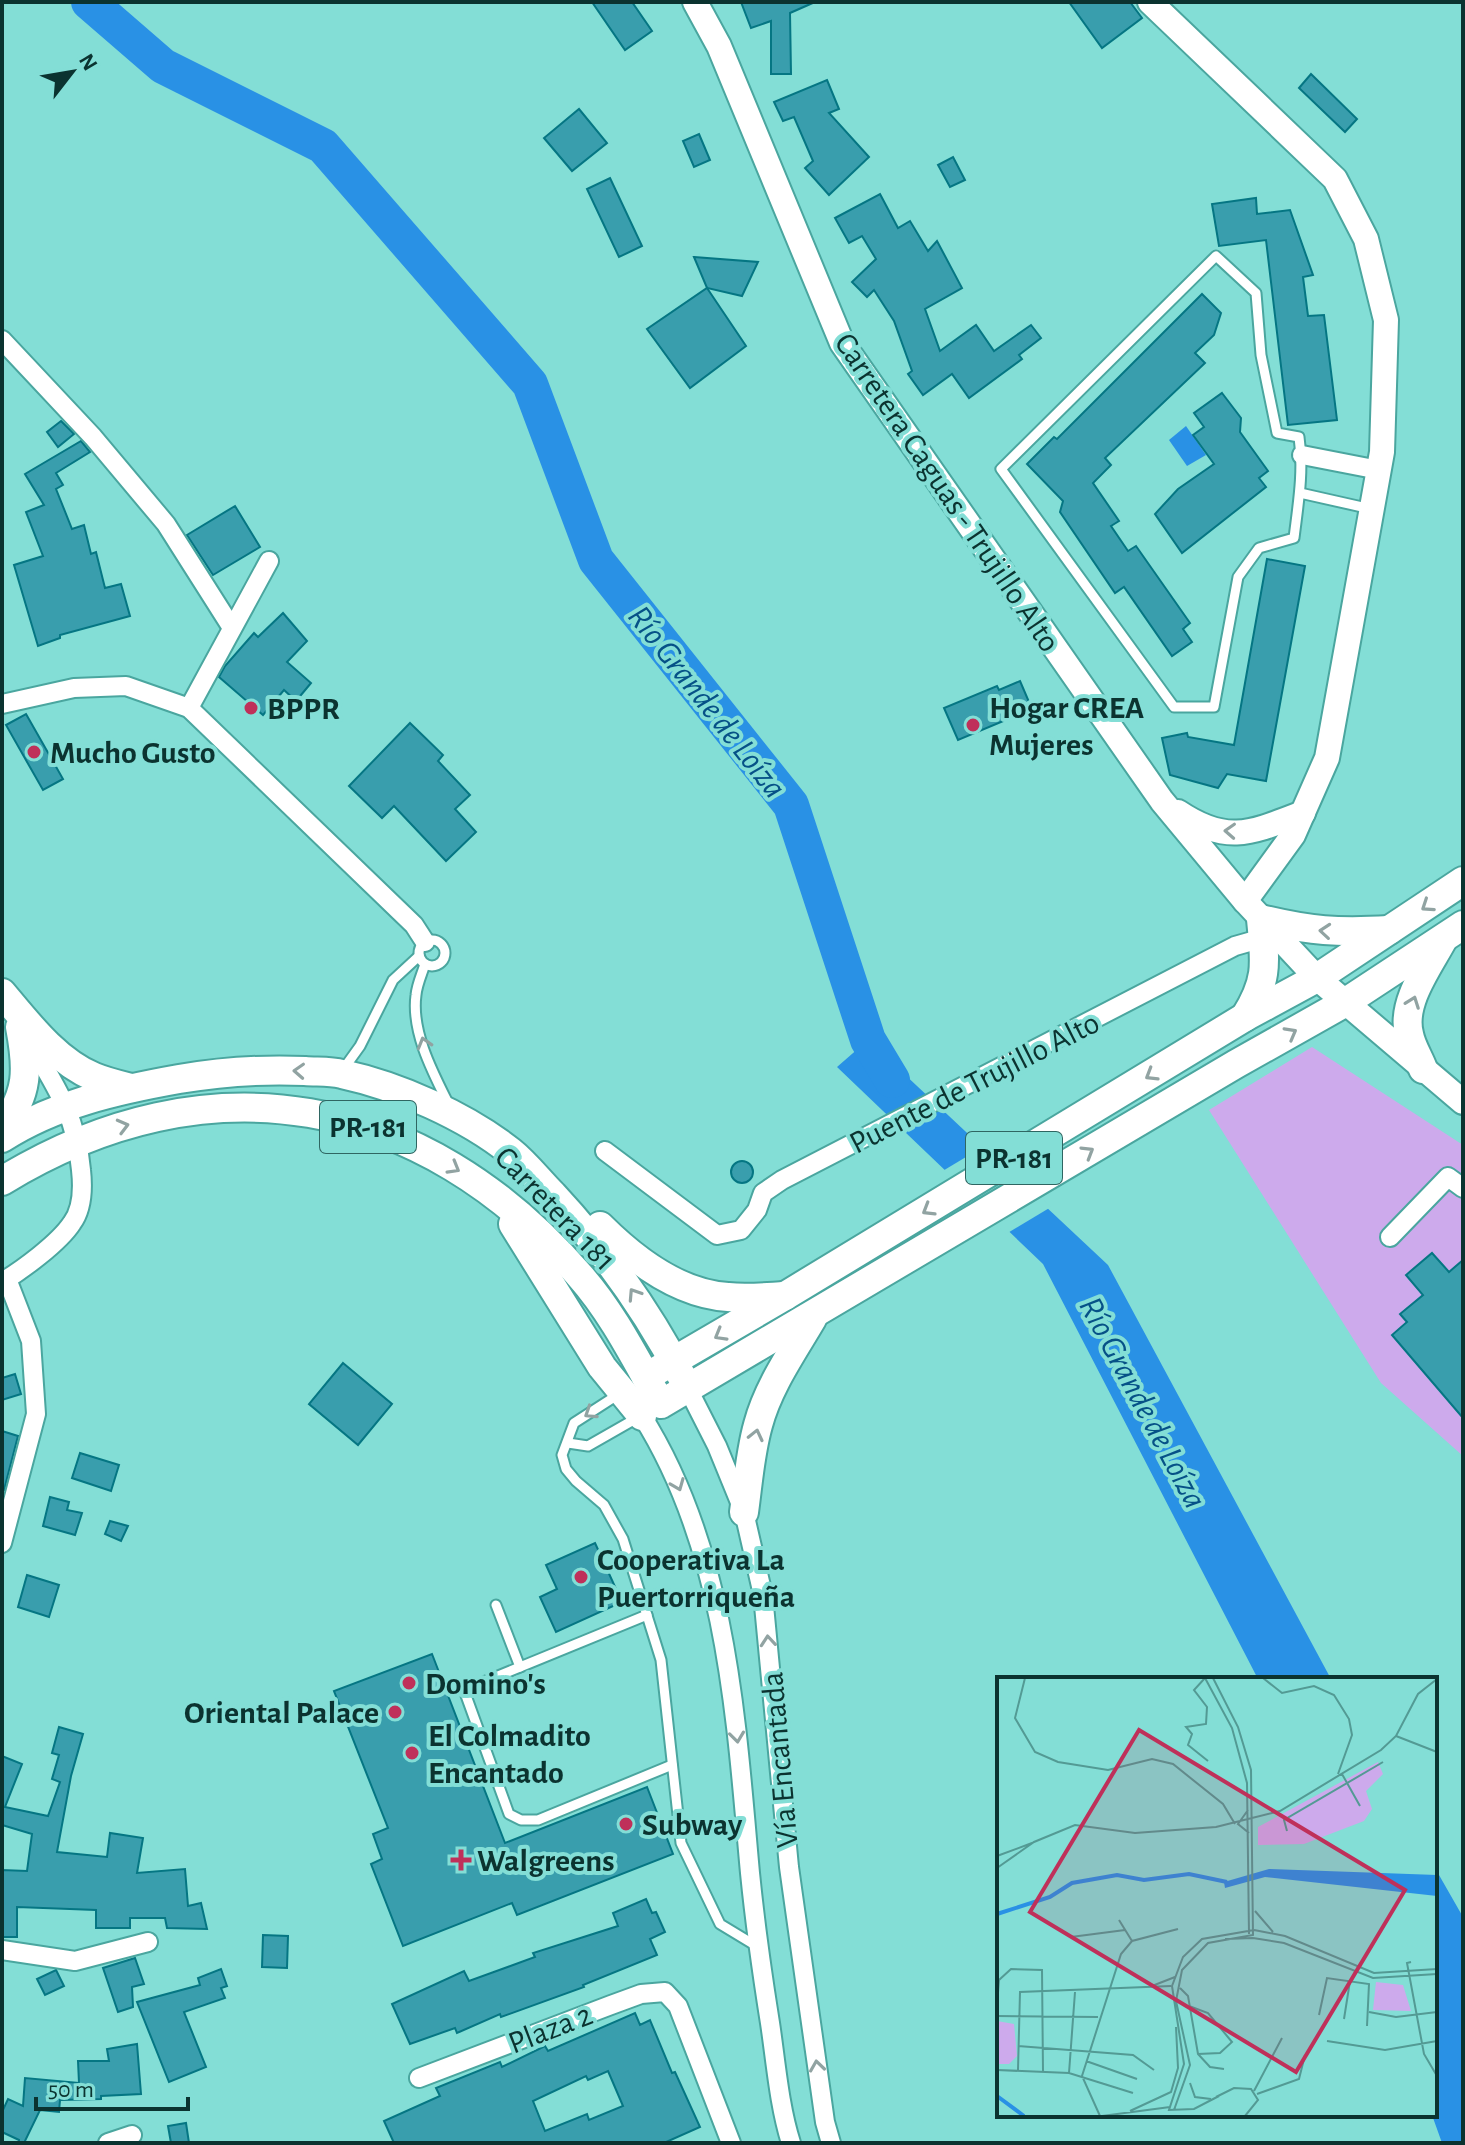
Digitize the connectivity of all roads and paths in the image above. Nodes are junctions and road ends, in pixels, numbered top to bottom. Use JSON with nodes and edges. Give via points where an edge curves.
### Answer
{"nodes":[{"id":1,"x":695,"y":2,"type":"edge"},
{"id":2,"x":1150,"y":2,"type":"edge"},
{"id":3,"x":2,"y":340,"type":"edge"},
{"id":4,"x":1302,"y":455,"type":"junction"},
{"id":5,"x":1379,"y":470,"type":"junction"},
{"id":6,"x":1300,"y":493,"type":"junction"},
{"id":7,"x":1372,"y":509,"type":"junction"},
{"id":8,"x":269,"y":561,"type":"dead end"},
{"id":9,"x":232,"y":628,"type":"junction"},
{"id":10,"x":2,"y":704,"type":"edge"},
{"id":11,"x":189,"y":708,"type":"junction"},
{"id":12,"x":1162,"y":801,"type":"junction"},
{"id":13,"x":1303,"y":813,"type":"junction"},
{"id":14,"x":1463,"y":881,"type":"edge"},
{"id":15,"x":1257,"y":919,"type":"junction"},
{"id":16,"x":1390,"y":930,"type":"junction"},
{"id":17,"x":1453,"y":932,"type":"edge"},
{"id":18,"x":423,"y":954,"type":"junction"},
{"id":19,"x":1317,"y":978,"type":"junction"},
{"id":20,"x":2,"y":994,"type":"edge"},
{"id":21,"x":1346,"y":1002,"type":"junction"},
{"id":22,"x":1245,"y":1017,"type":"junction"},
{"id":23,"x":20,"y":1027,"type":"junction"},
{"id":24,"x":1423,"y":1069,"type":"junction"},
{"id":25,"x":340,"y":1073,"type":"junction"},
{"id":26,"x":132,"y":1088,"type":"junction"},
{"id":27,"x":1463,"y":1102,"type":"edge"},
{"id":28,"x":66,"y":1106,"type":"junction"},
{"id":29,"x":454,"y":1115,"type":"junction"},
{"id":30,"x":2,"y":1129,"type":"edge"},
{"id":31,"x":2,"y":1138,"type":"edge"},
{"id":32,"x":79,"y":1141,"type":"junction"},
{"id":33,"x":605,"y":1151,"type":"dead end"},
{"id":34,"x":511,"y":1152,"type":"junction"},
{"id":35,"x":2,"y":1181,"type":"edge"},
{"id":36,"x":1463,"y":1188,"type":"edge"},
{"id":37,"x":1390,"y":1237,"type":"dead end"},
{"id":38,"x":5,"y":1280,"type":"edge"},
{"id":39,"x":785,"y":1296,"type":"junction"},
{"id":40,"x":822,"y":1311,"type":"junction"},
{"id":41,"x":674,"y":1361,"type":"junction"},
{"id":42,"x":634,"y":1384,"type":"junction"},
{"id":43,"x":688,"y":1389,"type":"junction"},
{"id":44,"x":651,"y":1410,"type":"junction"},
{"id":45,"x":568,"y":1443,"type":"junction"},
{"id":46,"x":744,"y":1512,"type":"junction"},
{"id":47,"x":2,"y":1543,"type":"edge"},
{"id":48,"x":496,"y":1605,"type":"dead end"},
{"id":49,"x":647,"y":1615,"type":"junction"},
{"id":50,"x":520,"y":1667,"type":"junction"},
{"id":51,"x":672,"y":1765,"type":"junction"},
{"id":52,"x":148,"y":1942,"type":"dead end"},
{"id":53,"x":758,"y":1947,"type":"junction"},
{"id":54,"x":2,"y":1950,"type":"edge"},
{"id":55,"x":419,"y":2078,"type":"dead end"},
{"id":56,"x":132,"y":2135,"type":"dead end"},
{"id":57,"x":108,"y":2143,"type":"edge"},
{"id":58,"x":731,"y":2143,"type":"edge"},
{"id":59,"x":791,"y":2143,"type":"edge"},
{"id":60,"x":831,"y":2143,"type":"edge"}],
"edges":[{"from":1,"to":12,"type":"street","name":"Carretera Caguas - Trujillo Alto","via":[[719,46],[842,343]]},
{"from":2,"to":5,"type":"street","via":[[1335,179],[1366,239],[1386,320]]},
{"from":3,"to":9,"type":"street","via":[[166,524]]},
{"from":4,"to":5,"type":"street"},
{"from":4,"to":6,"type":"lane"},
{"from":4,"to":6,"type":"lane","via":[[1299,437],[1277,433],[1261,355],[1256,293],[1216,256],[1001,469],[1174,707],[1214,707],[1238,577],[1259,548],[1294,538]]},
{"from":5,"to":7,"type":"street"},
{"from":6,"to":7,"type":"lane"},
{"from":7,"to":13,"type":"street","via":[[1327,758]]},
{"from":8,"to":9,"type":"street"},
{"from":9,"to":11,"type":"street"},
{"from":10,"to":11,"type":"street","via":[[74,688],[126,686]]},
{"from":11,"to":18,"type":"street","via":[[414,925]]},
{"from":13,"to":12,"type":"street","one_way":true,"via":[[1255,831],[1225,834],[1196,825]]},
{"from":12,"to":15,"type":"street","name":"Carretera Caguas - Trujillo Alto"},
{"from":13,"to":15,"type":"street"},
{"from":14,"to":16,"type":"main road","number":"PR-181","one_way":true},
{"from":16,"to":15,"type":"main road","one_way":true,"via":[[1338,933]]},
{"from":15,"to":19,"type":"street","name":"Carretera Caguas - Trujillo Alto"},
{"from":15,"to":22,"type":"main road","via":[[1266,963],[1260,993]]},
{"from":15,"to":33,"type":"street","name":"Puente de Trujillo Alto","via":[[1235,946],[782,1180],[763,1193],[741,1230],[717,1235]]},
{"from":16,"to":19,"type":"main road","number":"PR-181"},
{"from":17,"to":21,"type":"main road","number":"PR-181"},
{"from":24,"to":17,"type":"main road","one_way":true,"via":[[1409,1036],[1410,1005]]},
{"from":18,"to":25,"type":"lane","via":[[393,980],[360,1046]]},
{"from":29,"to":18,"type":"lane","one_way":true,"via":[[420,1029],[415,997]]},
{"from":19,"to":21,"type":"street","name":"Carretera Caguas - Trujillo Alto"},
{"from":19,"to":22,"type":"main road","number":"PR-181"},
{"from":20,"to":23,"type":"street"},
{"from":20,"to":26,"type":"main road","via":[[64,1059],[94,1077]]},
{"from":21,"to":24,"type":"street","name":"Carretera Caguas - Trujillo Alto"},
{"from":40,"to":21,"type":"main road","number":"PR-181","one_way":true},
{"from":22,"to":39,"type":"main road","number":"PR-181","one_way":true},
{"from":23,"to":28,"type":"street"},
{"from":23,"to":30,"type":"main road","via":[[27,1063],[21,1097]]},
{"from":24,"to":27,"type":"street","name":"Carretera Caguas - Trujillo Alto"},
{"from":25,"to":26,"type":"main road","name":"Carretera 181","number":"PR-181","one_way":true,"via":[[214,1073]]},
{"from":25,"to":29,"type":"main road","name":"Carretera 181","number":"PR-181"},
{"from":26,"to":28,"type":"main road","name":"Carretera 181","number":"PR-181"},
{"from":28,"to":31,"type":"main road","name":"Carretera 181","number":"PR-181"},
{"from":28,"to":32,"type":"street"},
{"from":29,"to":34,"type":"main road","name":"Carretera 181","number":"PR-181"},
{"from":32,"to":35,"type":"main road","name":"Carretera 181","number":"PR-181"},
{"from":32,"to":38,"type":"street","via":[[82,1199],[74,1222]]},
{"from":32,"to":42,"type":"main road","name":"Carretera 181","number":"PR-181","one_way":true,"via":[[118,1126],[229,1106],[306,1110],[411,1145],[490,1191],[602,1367]]},
{"from":34,"to":39,"type":"main road","via":[[559,1184],[619,1245],[663,1276],[727,1297]]},
{"from":41,"to":34,"type":"main road","name":"Carretera 181","number":"PR-181","one_way":true,"via":[[609,1259]]},
{"from":36,"to":37,"type":"street","via":[[1448,1177]]},
{"from":38,"to":47,"type":"street","via":[[31,1341],[36,1414]]},
{"from":39,"to":41,"type":"main road","number":"PR-181","one_way":true},
{"from":40,"to":43,"type":"main road","number":"PR-181"},
{"from":46,"to":40,"type":"main road","one_way":true,"via":[[766,1403]]},
{"from":41,"to":42,"type":"main road","number":"PR-181"},
{"from":41,"to":43,"type":"main road","name":"Carretera 181","number":"PR-181"},
{"from":42,"to":44,"type":"main road"},
{"from":42,"to":45,"type":"lane","one_way":true,"via":[[574,1423]]},
{"from":43,"to":44,"type":"main road","number":"PR-181"},
{"from":43,"to":46,"type":"street","name":"Vía Encantada"},
{"from":44,"to":45,"type":"lane","via":[[588,1446]]},
{"from":44,"to":53,"type":"street","name":"Vía Encantada","one_way":true,"via":[[719,1617],[736,1725]]},
{"from":45,"to":49,"type":"lane","via":[[562,1455],[566,1469],[614,1520]]},
{"from":60,"to":46,"type":"street","name":"Vía Encantada","one_way":true,"via":[[789,1867],[763,1595]]},
{"from":48,"to":50,"type":"lane"},
{"from":49,"to":50,"type":"lane"},
{"from":49,"to":51,"type":"lane","via":[[661,1660]]},
{"from":50,"to":51,"type":"lane","via":[[464,1690],[509,1814],[538,1820]]},
{"from":51,"to":53,"type":"lane","via":[[681,1843],[720,1924]]},
{"from":52,"to":54,"type":"street","via":[[75,1961]]},
{"from":53,"to":59,"type":"street","name":"Vía Encantada"},
{"from":55,"to":58,"type":"street","name":"Plaza 2","via":[[641,1994],[665,1992],[678,2006]]},
{"from":56,"to":57,"type":"street"}]}
